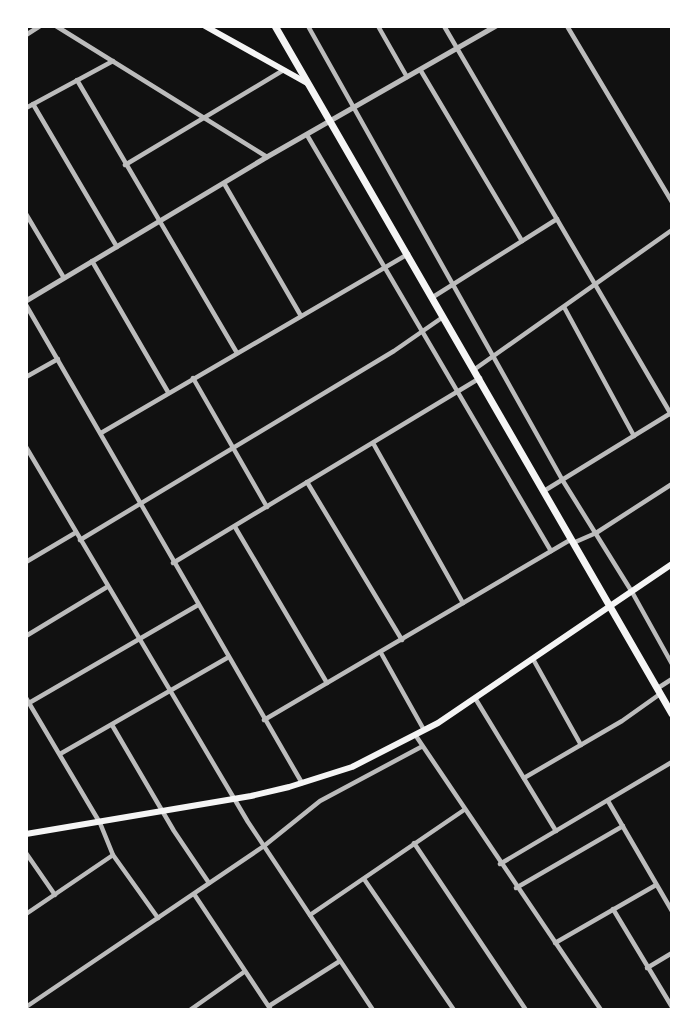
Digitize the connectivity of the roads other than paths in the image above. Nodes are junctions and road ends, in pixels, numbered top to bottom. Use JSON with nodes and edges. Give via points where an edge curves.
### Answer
{"nodes":[{"id":1,"x":40,"y":26,"type":"edge"},
{"id":2,"x":56,"y":26,"type":"edge"},
{"id":3,"x":205,"y":26,"type":"edge"},
{"id":4,"x":275,"y":26,"type":"edge"},
{"id":5,"x":308,"y":26,"type":"edge"},
{"id":6,"x":378,"y":26,"type":"edge"},
{"id":7,"x":444,"y":26,"type":"edge"},
{"id":8,"x":496,"y":26,"type":"edge"},
{"id":9,"x":567,"y":26,"type":"edge"},
{"id":10,"x":26,"y":34,"type":"edge"},
{"id":11,"x":457,"y":49,"type":"junction"},
{"id":12,"x":113,"y":61,"type":"junction"},
{"id":13,"x":282,"y":71,"type":"junction"},
{"id":14,"x":421,"y":71,"type":"junction"},
{"id":15,"x":408,"y":79,"type":"junction"},
{"id":16,"x":77,"y":80,"type":"junction"},
{"id":17,"x":307,"y":83,"type":"junction"},
{"id":18,"x":33,"y":104,"type":"junction"},
{"id":19,"x":26,"y":108,"type":"edge"},
{"id":20,"x":355,"y":109,"type":"junction"},
{"id":21,"x":204,"y":118,"type":"junction"},
{"id":22,"x":330,"y":122,"type":"junction"},
{"id":23,"x":307,"y":135,"type":"junction"},
{"id":24,"x":267,"y":157,"type":"junction"},
{"id":25,"x":125,"y":165,"type":"junction"},
{"id":26,"x":225,"y":185,"type":"junction"},
{"id":27,"x":672,"y":202,"type":"edge"},
{"id":28,"x":26,"y":215,"type":"edge"},
{"id":29,"x":557,"y":219,"type":"junction"},
{"id":30,"x":159,"y":222,"type":"junction"},
{"id":31,"x":672,"y":230,"type":"edge"},
{"id":32,"x":522,"y":241,"type":"junction"},
{"id":33,"x":117,"y":247,"type":"junction"},
{"id":34,"x":408,"y":254,"type":"junction"},
{"id":35,"x":92,"y":261,"type":"junction"},
{"id":36,"x":383,"y":267,"type":"junction"},
{"id":37,"x":64,"y":278,"type":"junction"},
{"id":38,"x":595,"y":285,"type":"junction"},
{"id":39,"x":452,"y":286,"type":"junction"},
{"id":40,"x":433,"y":297,"type":"junction"},
{"id":41,"x":26,"y":303,"type":"edge"},
{"id":42,"x":564,"y":307,"type":"junction"},
{"id":43,"x":300,"y":316,"type":"junction"},
{"id":44,"x":445,"y":316,"type":"junction"},
{"id":45,"x":421,"y":333,"type":"junction"},
{"id":46,"x":237,"y":354,"type":"junction"},
{"id":47,"x":495,"y":354,"type":"junction"},
{"id":48,"x":58,"y":359,"type":"junction"},
{"id":49,"x":475,"y":369,"type":"junction"},
{"id":50,"x":26,"y":377,"type":"edge"},
{"id":51,"x":480,"y":377,"type":"junction"},
{"id":52,"x":193,"y":378,"type":"junction"},
{"id":53,"x":458,"y":391,"type":"junction"},
{"id":54,"x":169,"y":392,"type":"junction"},
{"id":55,"x":671,"y":414,"type":"edge"},
{"id":56,"x":101,"y":433,"type":"junction"},
{"id":57,"x":634,"y":436,"type":"junction"},
{"id":58,"x":373,"y":443,"type":"junction"},
{"id":59,"x":26,"y":447,"type":"edge"},
{"id":60,"x":233,"y":449,"type":"junction"},
{"id":61,"x":563,"y":481,"type":"junction"},
{"id":62,"x":307,"y":482,"type":"junction"},
{"id":63,"x":672,"y":484,"type":"edge"},
{"id":64,"x":544,"y":491,"type":"junction"},
{"id":65,"x":140,"y":504,"type":"junction"},
{"id":66,"x":267,"y":507,"type":"junction"},
{"id":67,"x":235,"y":527,"type":"junction"},
{"id":68,"x":75,"y":533,"type":"junction"},
{"id":69,"x":596,"y":533,"type":"junction"},
{"id":70,"x":80,"y":540,"type":"junction"},
{"id":71,"x":571,"y":541,"type":"junction"},
{"id":72,"x":551,"y":551,"type":"junction"},
{"id":73,"x":26,"y":562,"type":"edge"},
{"id":74,"x":173,"y":563,"type":"junction"},
{"id":75,"x":672,"y":564,"type":"edge"},
{"id":76,"x":107,"y":587,"type":"junction"},
{"id":77,"x":632,"y":592,"type":"junction"},
{"id":78,"x":463,"y":603,"type":"junction"},
{"id":79,"x":198,"y":605,"type":"junction"},
{"id":80,"x":609,"y":607,"type":"junction"},
{"id":81,"x":26,"y":636,"type":"edge"},
{"id":82,"x":138,"y":640,"type":"junction"},
{"id":83,"x":401,"y":640,"type":"junction"},
{"id":84,"x":381,"y":653,"type":"junction"},
{"id":85,"x":227,"y":658,"type":"junction"},
{"id":86,"x":533,"y":659,"type":"junction"},
{"id":87,"x":672,"y":664,"type":"edge"},
{"id":88,"x":672,"y":679,"type":"edge"},
{"id":89,"x":327,"y":683,"type":"junction"},
{"id":90,"x":659,"y":691,"type":"junction"},
{"id":91,"x":168,"y":692,"type":"junction"},
{"id":92,"x":475,"y":698,"type":"junction"},
{"id":93,"x":28,"y":701,"type":"edge"},
{"id":94,"x":672,"y":714,"type":"edge"},
{"id":95,"x":264,"y":720,"type":"junction"},
{"id":96,"x":112,"y":725,"type":"junction"},
{"id":97,"x":425,"y":731,"type":"junction"},
{"id":98,"x":416,"y":736,"type":"junction"},
{"id":99,"x":581,"y":745,"type":"junction"},
{"id":100,"x":421,"y":747,"type":"junction"},
{"id":101,"x":60,"y":754,"type":"junction"},
{"id":102,"x":672,"y":762,"type":"edge"},
{"id":103,"x":524,"y":778,"type":"junction"},
{"id":104,"x":302,"y":784,"type":"junction"},
{"id":105,"x":234,"y":799,"type":"junction"},
{"id":106,"x":608,"y":801,"type":"junction"},
{"id":107,"x":464,"y":810,"type":"junction"},
{"id":108,"x":165,"y":812,"type":"junction"},
{"id":109,"x":100,"y":823,"type":"junction"},
{"id":110,"x":623,"y":826,"type":"junction"},
{"id":111,"x":556,"y":831,"type":"junction"},
{"id":112,"x":26,"y":834,"type":"edge"},
{"id":113,"x":414,"y":844,"type":"junction"},
{"id":114,"x":264,"y":846,"type":"junction"},
{"id":115,"x":26,"y":853,"type":"edge"},
{"id":116,"x":113,"y":855,"type":"junction"},
{"id":117,"x":500,"y":864,"type":"junction"},
{"id":118,"x":364,"y":879,"type":"junction"},
{"id":119,"x":209,"y":883,"type":"junction"},
{"id":120,"x":656,"y":885,"type":"junction"},
{"id":121,"x":516,"y":888,"type":"junction"},
{"id":122,"x":194,"y":894,"type":"junction"},
{"id":123,"x":55,"y":895,"type":"junction"},
{"id":124,"x":613,"y":909,"type":"junction"},
{"id":125,"x":672,"y":911,"type":"edge"},
{"id":126,"x":26,"y":914,"type":"edge"},
{"id":127,"x":310,"y":915,"type":"junction"},
{"id":128,"x":158,"y":918,"type":"junction"},
{"id":129,"x":555,"y":943,"type":"junction"},
{"id":130,"x":672,"y":953,"type":"edge"},
{"id":131,"x":340,"y":961,"type":"junction"},
{"id":132,"x":647,"y":968,"type":"junction"},
{"id":133,"x":244,"y":972,"type":"junction"},
{"id":134,"x":672,"y":1007,"type":"edge"},
{"id":135,"x":27,"y":1008,"type":"edge"},
{"id":136,"x":270,"y":1008,"type":"edge"},
{"id":137,"x":190,"y":1010,"type":"edge"},
{"id":138,"x":373,"y":1010,"type":"edge"},
{"id":139,"x":454,"y":1010,"type":"edge"},
{"id":140,"x":526,"y":1010,"type":"edge"},
{"id":141,"x":601,"y":1010,"type":"edge"}],
"edges":[{"from":1,"to":10,"type":"street"},
{"from":2,"to":12,"type":"street"},
{"from":3,"to":13,"type":"main road"},
{"from":4,"to":17,"type":"main road"},
{"from":5,"to":20,"type":"street"},
{"from":6,"to":15,"type":"street"},
{"from":7,"to":11,"type":"street"},
{"from":8,"to":11,"type":"street"},
{"from":9,"to":27,"type":"street"},
{"from":11,"to":14,"type":"street"},
{"from":11,"to":29,"type":"street"},
{"from":12,"to":16,"type":"street"},
{"from":12,"to":21,"type":"street"},
{"from":13,"to":17,"type":"main road"},
{"from":13,"to":21,"type":"street"},
{"from":14,"to":15,"type":"street"},
{"from":14,"to":32,"type":"street"},
{"from":15,"to":20,"type":"street"},
{"from":16,"to":18,"type":"street"},
{"from":16,"to":25,"type":"street"},
{"from":17,"to":22,"type":"main road"},
{"from":18,"to":19,"type":"street"},
{"from":18,"to":33,"type":"street"},
{"from":20,"to":22,"type":"street"},
{"from":20,"to":39,"type":"street"},
{"from":21,"to":24,"type":"street"},
{"from":21,"to":25,"type":"street"},
{"from":22,"to":23,"type":"street"},
{"from":22,"to":34,"type":"main road"},
{"from":23,"to":24,"type":"street"},
{"from":23,"to":36,"type":"street"},
{"from":24,"to":26,"type":"street"},
{"from":25,"to":30,"type":"street"},
{"from":26,"to":30,"type":"street"},
{"from":26,"to":43,"type":"street"},
{"from":28,"to":37,"type":"street"},
{"from":29,"to":32,"type":"street"},
{"from":29,"to":38,"type":"street"},
{"from":30,"to":33,"type":"street"},
{"from":30,"to":46,"type":"street"},
{"from":31,"to":38,"type":"street"},
{"from":32,"to":39,"type":"street"},
{"from":33,"to":35,"type":"street"},
{"from":34,"to":36,"type":"street"},
{"from":34,"to":40,"type":"main road"},
{"from":35,"to":37,"type":"street"},
{"from":35,"to":54,"type":"street"},
{"from":36,"to":43,"type":"street"},
{"from":36,"to":45,"type":"street"},
{"from":37,"to":41,"type":"street"},
{"from":38,"to":42,"type":"street"},
{"from":38,"to":55,"type":"street"},
{"from":39,"to":40,"type":"street"},
{"from":39,"to":47,"type":"street"},
{"from":40,"to":44,"type":"main road"},
{"from":41,"to":48,"type":"street"},
{"from":42,"to":47,"type":"street"},
{"from":42,"to":57,"type":"street"},
{"from":43,"to":46,"type":"street"},
{"from":44,"to":45,"type":"street"},
{"from":44,"to":49,"type":"main road"},
{"from":45,"to":53,"type":"street"},
{"from":45,"to":60,"type":"street"},
{"from":46,"to":52,"type":"street"},
{"from":47,"to":49,"type":"street"},
{"from":47,"to":61,"type":"street"},
{"from":48,"to":50,"type":"street"},
{"from":48,"to":56,"type":"street"},
{"from":49,"to":51,"type":"main road"},
{"from":51,"to":53,"type":"street"},
{"from":51,"to":64,"type":"main road"},
{"from":52,"to":54,"type":"street"},
{"from":52,"to":60,"type":"street"},
{"from":53,"to":58,"type":"street"},
{"from":53,"to":72,"type":"street"},
{"from":54,"to":56,"type":"street"},
{"from":55,"to":57,"type":"street"},
{"from":56,"to":65,"type":"street"},
{"from":57,"to":61,"type":"street"},
{"from":58,"to":62,"type":"street"},
{"from":58,"to":78,"type":"street"},
{"from":59,"to":68,"type":"street"},
{"from":60,"to":65,"type":"street"},
{"from":60,"to":66,"type":"street"},
{"from":61,"to":64,"type":"street"},
{"from":61,"to":69,"type":"street"},
{"from":62,"to":66,"type":"street"},
{"from":62,"to":83,"type":"street"},
{"from":63,"to":69,"type":"street"},
{"from":64,"to":71,"type":"main road"},
{"from":65,"to":70,"type":"street"},
{"from":65,"to":74,"type":"street"},
{"from":66,"to":67,"type":"street"},
{"from":67,"to":74,"type":"street"},
{"from":67,"to":89,"type":"street"},
{"from":68,"to":70,"type":"street"},
{"from":68,"to":73,"type":"street"},
{"from":69,"to":71,"type":"street"},
{"from":69,"to":77,"type":"street"},
{"from":70,"to":76,"type":"street"},
{"from":71,"to":72,"type":"street"},
{"from":71,"to":80,"type":"main road"},
{"from":72,"to":78,"type":"street"},
{"from":74,"to":79,"type":"street"},
{"from":75,"to":77,"type":"main road"},
{"from":76,"to":81,"type":"street"},
{"from":76,"to":82,"type":"street"},
{"from":77,"to":80,"type":"main road"},
{"from":77,"to":87,"type":"street"},
{"from":78,"to":83,"type":"street"},
{"from":79,"to":82,"type":"street"},
{"from":79,"to":85,"type":"street"},
{"from":80,"to":86,"type":"main road"},
{"from":80,"to":90,"type":"main road"},
{"from":82,"to":91,"type":"street"},
{"from":82,"to":93,"type":"street"},
{"from":83,"to":84,"type":"street"},
{"from":84,"to":89,"type":"street"},
{"from":84,"to":97,"type":"street"},
{"from":85,"to":91,"type":"street"},
{"from":85,"to":95,"type":"street"},
{"from":86,"to":92,"type":"main road"},
{"from":86,"to":99,"type":"street"},
{"from":88,"to":90,"type":"street"},
{"from":89,"to":95,"type":"street"},
{"from":90,"to":94,"type":"main road"},
{"from":90,"to":99,"type":"street"},
{"from":91,"to":96,"type":"street"},
{"from":91,"to":105,"type":"street"},
{"from":92,"to":97,"type":"main road"},
{"from":92,"to":103,"type":"street"},
{"from":93,"to":101,"type":"street"},
{"from":95,"to":104,"type":"street"},
{"from":96,"to":101,"type":"street"},
{"from":96,"to":108,"type":"street"},
{"from":97,"to":98,"type":"main road"},
{"from":98,"to":100,"type":"street"},
{"from":98,"to":104,"type":"main road","via":[[352,767]]},
{"from":99,"to":103,"type":"street"},
{"from":100,"to":107,"type":"street"},
{"from":100,"to":114,"type":"street","via":[[320,801]]},
{"from":101,"to":109,"type":"street"},
{"from":102,"to":106,"type":"street"},
{"from":103,"to":111,"type":"street"},
{"from":104,"to":105,"type":"main road"},
{"from":105,"to":108,"type":"main road"},
{"from":105,"to":114,"type":"street"},
{"from":106,"to":110,"type":"street"},
{"from":106,"to":111,"type":"street"},
{"from":107,"to":113,"type":"street"},
{"from":107,"to":117,"type":"street"},
{"from":108,"to":109,"type":"main road"},
{"from":108,"to":119,"type":"street"},
{"from":109,"to":112,"type":"main road"},
{"from":109,"to":116,"type":"street"},
{"from":110,"to":120,"type":"street"},
{"from":110,"to":121,"type":"street"},
{"from":111,"to":117,"type":"street"},
{"from":113,"to":118,"type":"street"},
{"from":113,"to":140,"type":"street"},
{"from":114,"to":119,"type":"street"},
{"from":114,"to":127,"type":"street"},
{"from":115,"to":123,"type":"street"},
{"from":116,"to":123,"type":"street"},
{"from":116,"to":128,"type":"street"},
{"from":117,"to":121,"type":"street"},
{"from":118,"to":127,"type":"street"},
{"from":118,"to":139,"type":"street"},
{"from":119,"to":122,"type":"street"},
{"from":120,"to":124,"type":"street"},
{"from":120,"to":125,"type":"street"},
{"from":121,"to":129,"type":"street"},
{"from":122,"to":128,"type":"street"},
{"from":122,"to":133,"type":"street"},
{"from":123,"to":126,"type":"street"},
{"from":124,"to":129,"type":"street"},
{"from":124,"to":132,"type":"street"},
{"from":127,"to":131,"type":"street"},
{"from":128,"to":135,"type":"street"},
{"from":129,"to":141,"type":"street"},
{"from":130,"to":132,"type":"street"},
{"from":131,"to":136,"type":"street"},
{"from":131,"to":138,"type":"street"},
{"from":132,"to":134,"type":"street"},
{"from":133,"to":136,"type":"street"},
{"from":133,"to":137,"type":"street"}]}
